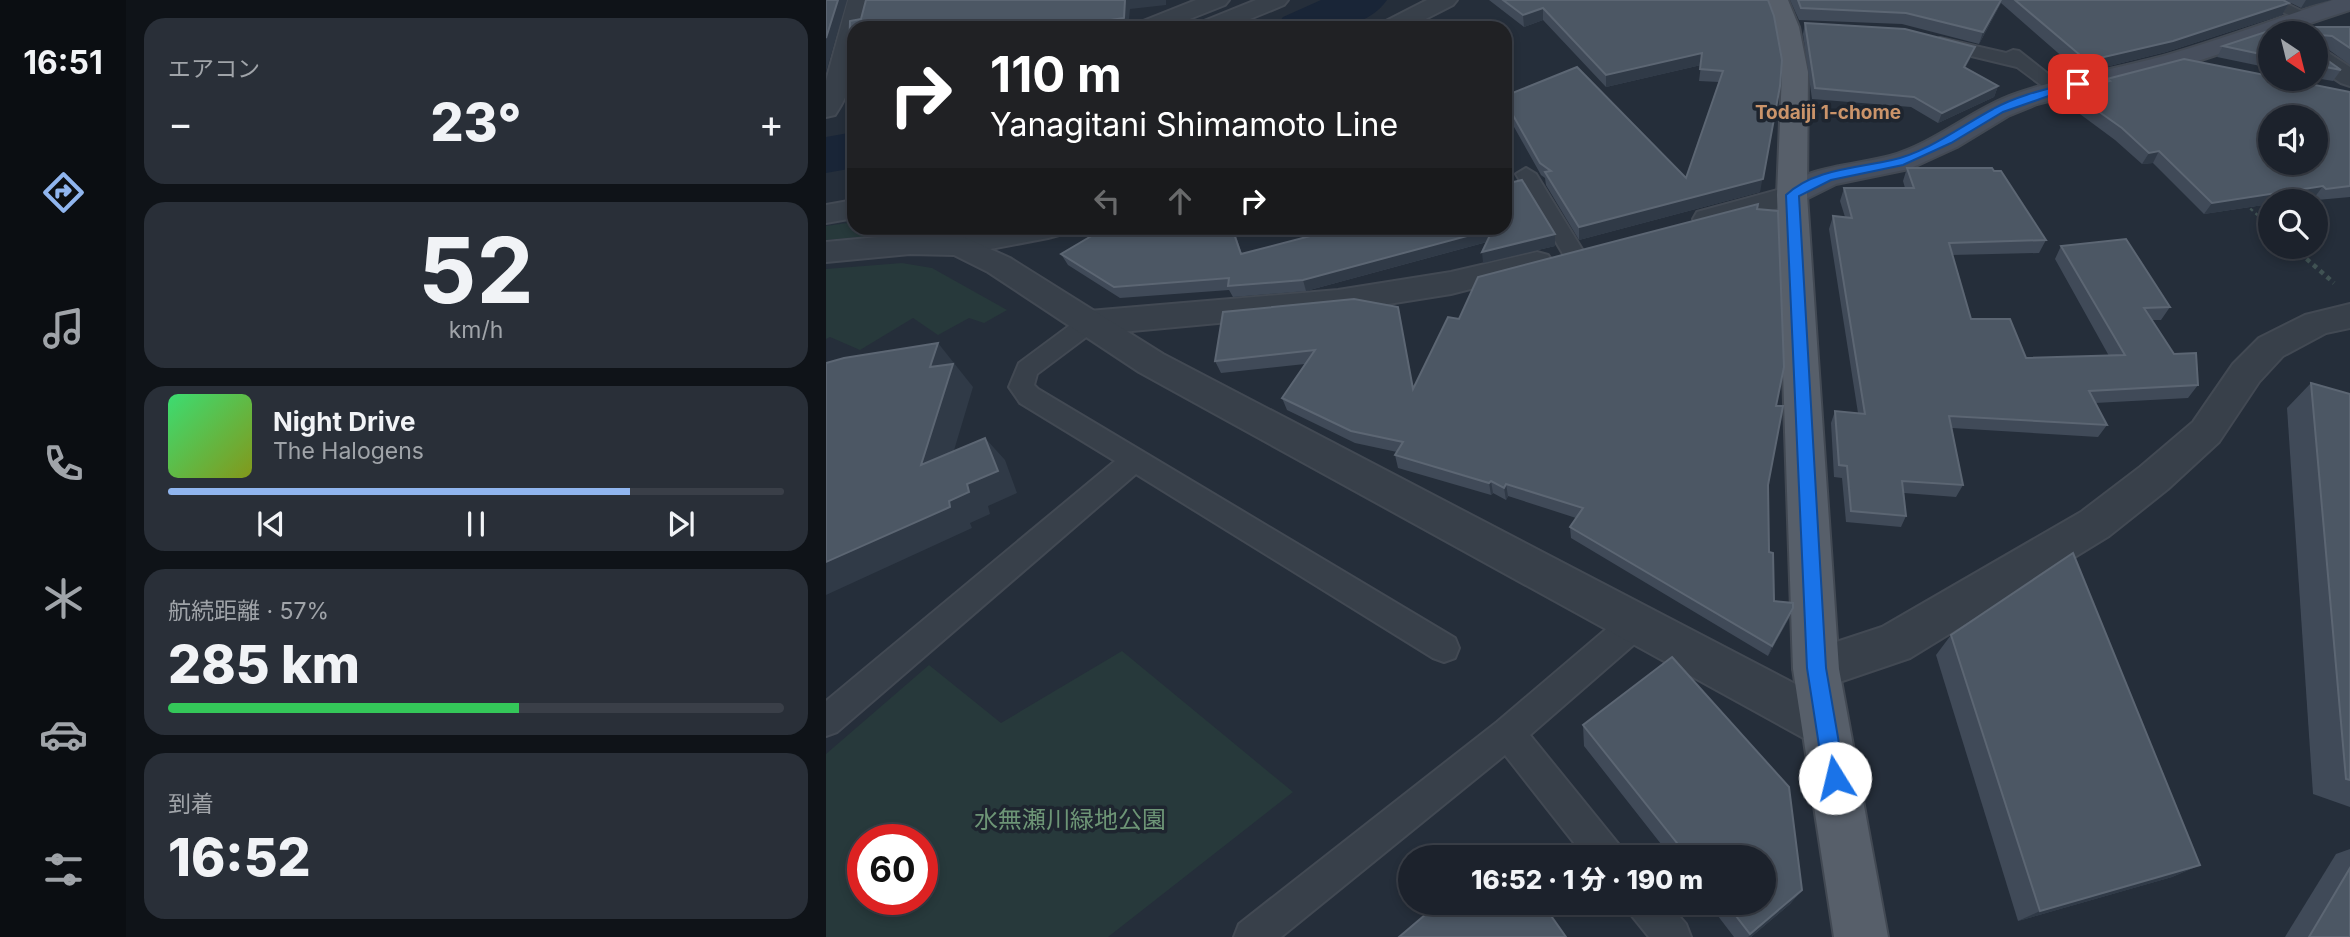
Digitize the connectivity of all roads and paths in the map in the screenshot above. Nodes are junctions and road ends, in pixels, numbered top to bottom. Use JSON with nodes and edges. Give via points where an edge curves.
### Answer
{"nodes":[{"id":1,"x":1217,"y":0,"type":"edge"},
{"id":2,"x":1276,"y":0,"type":"edge"},
{"id":3,"x":1445,"y":0,"type":"edge"},
{"id":4,"x":2264,"y":0,"type":"edge"},
{"id":5,"x":867,"y":2,"type":"edge"},
{"id":6,"x":2350,"y":2,"type":"edge"},
{"id":7,"x":2305,"y":17,"type":"junction"},
{"id":8,"x":1787,"y":18,"type":"edge"},
{"id":9,"x":861,"y":21,"type":"edge"},
{"id":10,"x":1164,"y":21,"type":"edge"},
{"id":11,"x":1224,"y":21,"type":"edge"},
{"id":12,"x":1404,"y":21,"type":"edge"},
{"id":13,"x":2296,"y":21,"type":"edge"},
{"id":14,"x":2258,"y":35,"type":"edge"},
{"id":15,"x":1923,"y":37,"type":"edge"},
{"id":16,"x":2017,"y":59,"type":"joint"},
{"id":17,"x":2177,"y":60,"type":"junction"},
{"id":18,"x":2328,"y":64,"type":"edge"},
{"id":19,"x":847,"y":70,"type":"edge"},
{"id":20,"x":2222,"y":70,"type":"edge"},
{"id":21,"x":2350,"y":78,"type":"edge"},
{"id":22,"x":2058,"y":89,"type":"junction"},
{"id":23,"x":2328,"y":91,"type":"edge"},
{"id":24,"x":2350,"y":95,"type":"edge"},
{"id":25,"x":837,"y":104,"type":"edge"},
{"id":26,"x":1526,"y":174,"type":"dead end"},
{"id":27,"x":1792,"y":195,"type":"junction"},
{"id":28,"x":2242,"y":202,"type":"edge"},
{"id":29,"x":847,"y":210,"type":"edge"},
{"id":30,"x":826,"y":214,"type":"edge"},
{"id":31,"x":2258,"y":216,"type":"edge"},
{"id":32,"x":1676,"y":227,"type":"edge"},
{"id":33,"x":1011,"y":235,"type":"edge"},
{"id":34,"x":959,"y":245,"type":"junction"},
{"id":35,"x":1587,"y":250,"type":"joint"},
{"id":36,"x":826,"y":252,"type":"edge"},
{"id":37,"x":2304,"y":259,"type":"edge"},
{"id":38,"x":2345,"y":302,"type":"edge"},
{"id":39,"x":1089,"y":323,"type":"junction"},
{"id":40,"x":1135,"y":460,"type":"junction"},
{"id":41,"x":1635,"y":624,"type":"junction"},
{"id":42,"x":1444,"y":648,"type":"dead end"},
{"id":43,"x":1816,"y":668,"type":"junction"},
{"id":44,"x":826,"y":721,"type":"edge"},
{"id":45,"x":1826,"y":726,"type":"junction"},
{"id":46,"x":1508,"y":733,"type":"junction"},
{"id":47,"x":1598,"y":845,"type":"edge"},
{"id":48,"x":1655,"y":915,"type":"edge"},
{"id":49,"x":1252,"y":937,"type":"edge"},
{"id":50,"x":1673,"y":937,"type":"edge"},
{"id":51,"x":1861,"y":937,"type":"edge"}],
"edges":[{"from":1,"to":10,"type":"street"},
{"from":2,"to":11,"type":"street"},
{"from":3,"to":12,"type":"street"},
{"from":4,"to":7,"type":"lane"},
{"from":5,"to":9,"type":"street"},
{"from":6,"to":7,"type":"main road"},
{"from":7,"to":13,"type":"main road"},
{"from":8,"to":27,"type":"main road","via":[[1795,72]]},
{"from":14,"to":17,"type":"main road"},
{"from":15,"to":16,"type":"lane"},
{"from":16,"to":22,"type":"lane"},
{"from":17,"to":20,"type":"street"},
{"from":17,"to":22,"type":"main road"},
{"from":18,"to":21,"type":"street"},
{"from":19,"to":25,"type":"street"},
{"from":22,"to":27,"type":"main road","via":[[1999,110],[1899,163],[1828,177]]},
{"from":23,"to":24,"type":"street"},
{"from":26,"to":35,"type":"lane"},
{"from":27,"to":32,"type":"street"},
{"from":27,"to":43,"type":"main road"},
{"from":28,"to":31,"type":"path"},
{"from":29,"to":30,"type":"street"},
{"from":33,"to":34,"type":"street"},
{"from":34,"to":36,"type":"street","via":[[910,244]]},
{"from":34,"to":39,"type":"street"},
{"from":35,"to":39,"type":"street","via":[[1451,283],[1338,301]]},
{"from":37,"to":38,"type":"path"},
{"from":38,"to":43,"type":"street","via":[[2272,347],[2246,373],[2206,432],[2095,524],[1894,644]]},
{"from":39,"to":40,"type":"lane","via":[[1027,369],[1021,387]]},
{"from":39,"to":41,"type":"street","via":[[1151,363]]},
{"from":40,"to":42,"type":"lane"},
{"from":40,"to":44,"type":"lane"},
{"from":41,"to":45,"type":"street"},
{"from":41,"to":46,"type":"lane"},
{"from":43,"to":45,"type":"main road"},
{"from":45,"to":51,"type":"main road"},
{"from":46,"to":47,"type":"lane"},
{"from":46,"to":49,"type":"lane"},
{"from":48,"to":50,"type":"lane"}]}
